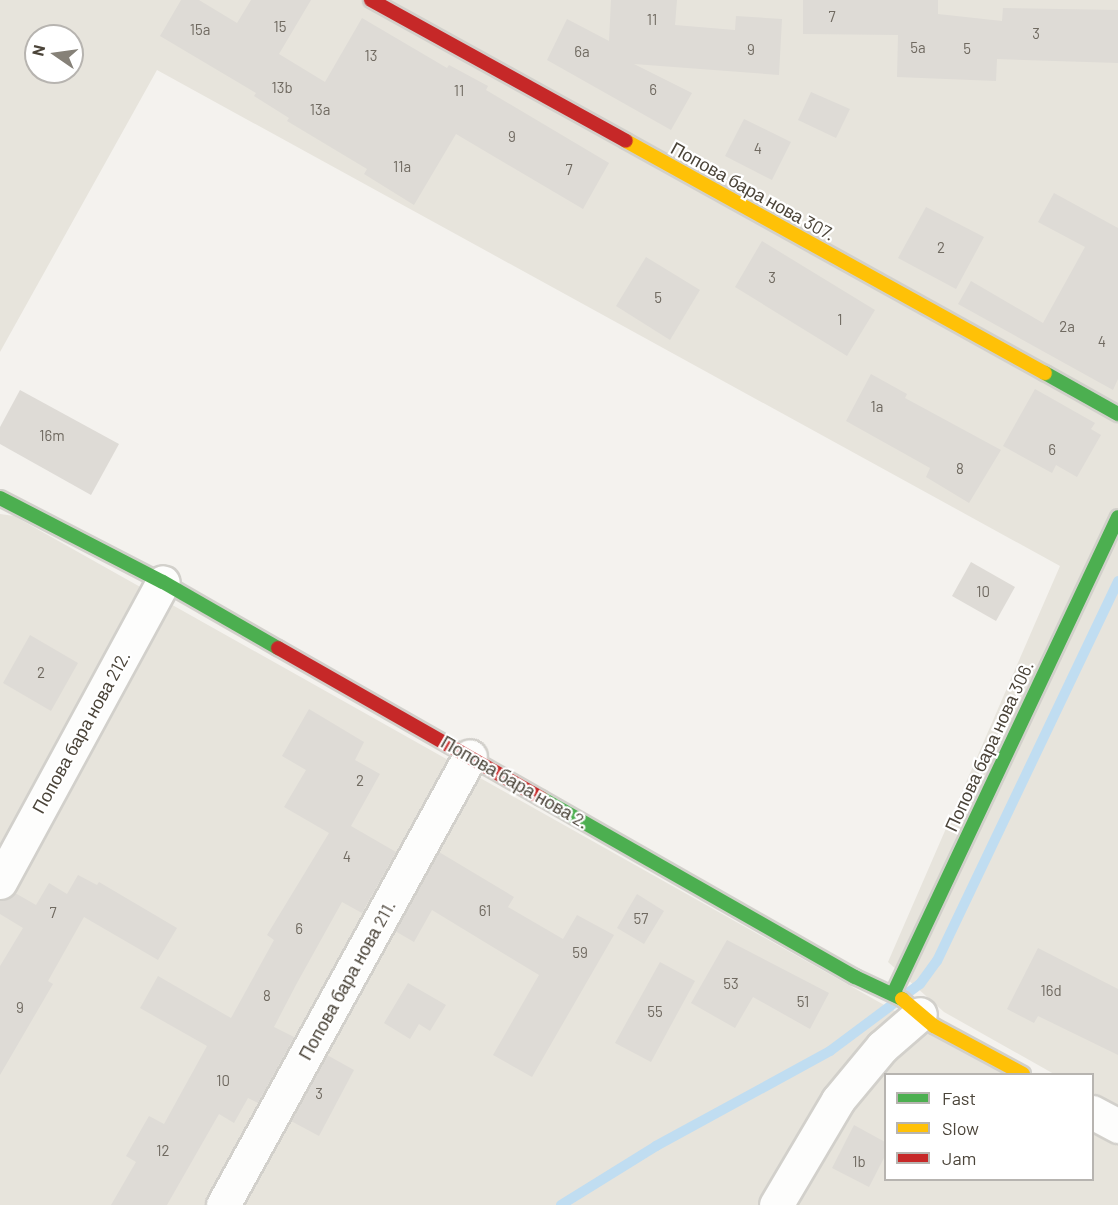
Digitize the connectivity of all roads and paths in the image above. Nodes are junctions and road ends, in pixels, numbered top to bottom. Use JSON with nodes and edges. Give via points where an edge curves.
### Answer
{"nodes":[{"id":1,"x":371,"y":0,"type":"edge"},
{"id":2,"x":1118,"y":414,"type":"edge"},
{"id":3,"x":0,"y":498,"type":"edge"},
{"id":4,"x":1118,"y":517,"type":"edge"},
{"id":5,"x":163,"y":582,"type":"junction"},
{"id":6,"x":470,"y":756,"type":"junction"},
{"id":7,"x":0,"y":882,"type":"edge"},
{"id":8,"x":907,"y":1003,"type":"junction"},
{"id":9,"x":1021,"y":1073,"type":"edge"},
{"id":10,"x":1094,"y":1113,"type":"edge"},
{"id":11,"x":1118,"y":1126,"type":"edge"},
{"id":12,"x":223,"y":1205,"type":"edge"},
{"id":13,"x":776,"y":1205,"type":"edge"}],
"edges":[{"from":1,"to":2,"type":"street","name":"Попова бара нова 307."},
{"from":3,"to":5,"type":"street","name":"Попова бара нова 2."},
{"from":4,"to":8,"type":"street","name":"Попова бара нова 306."},
{"from":5,"to":6,"type":"street","name":"Попова бара нова 2."},
{"from":5,"to":7,"type":"street","name":"Попова бара нова 212."},
{"from":6,"to":8,"type":"street","name":"Попова бара нова 2."},
{"from":6,"to":12,"type":"street","name":"Попова бара нова 211."},
{"from":8,"to":9,"type":"street","name":"Попова бара нова 2.","via":[[934,1026]]},
{"from":8,"to":13,"type":"street","via":[[882,1047],[838,1100]]},
{"from":10,"to":11,"type":"street"}]}
